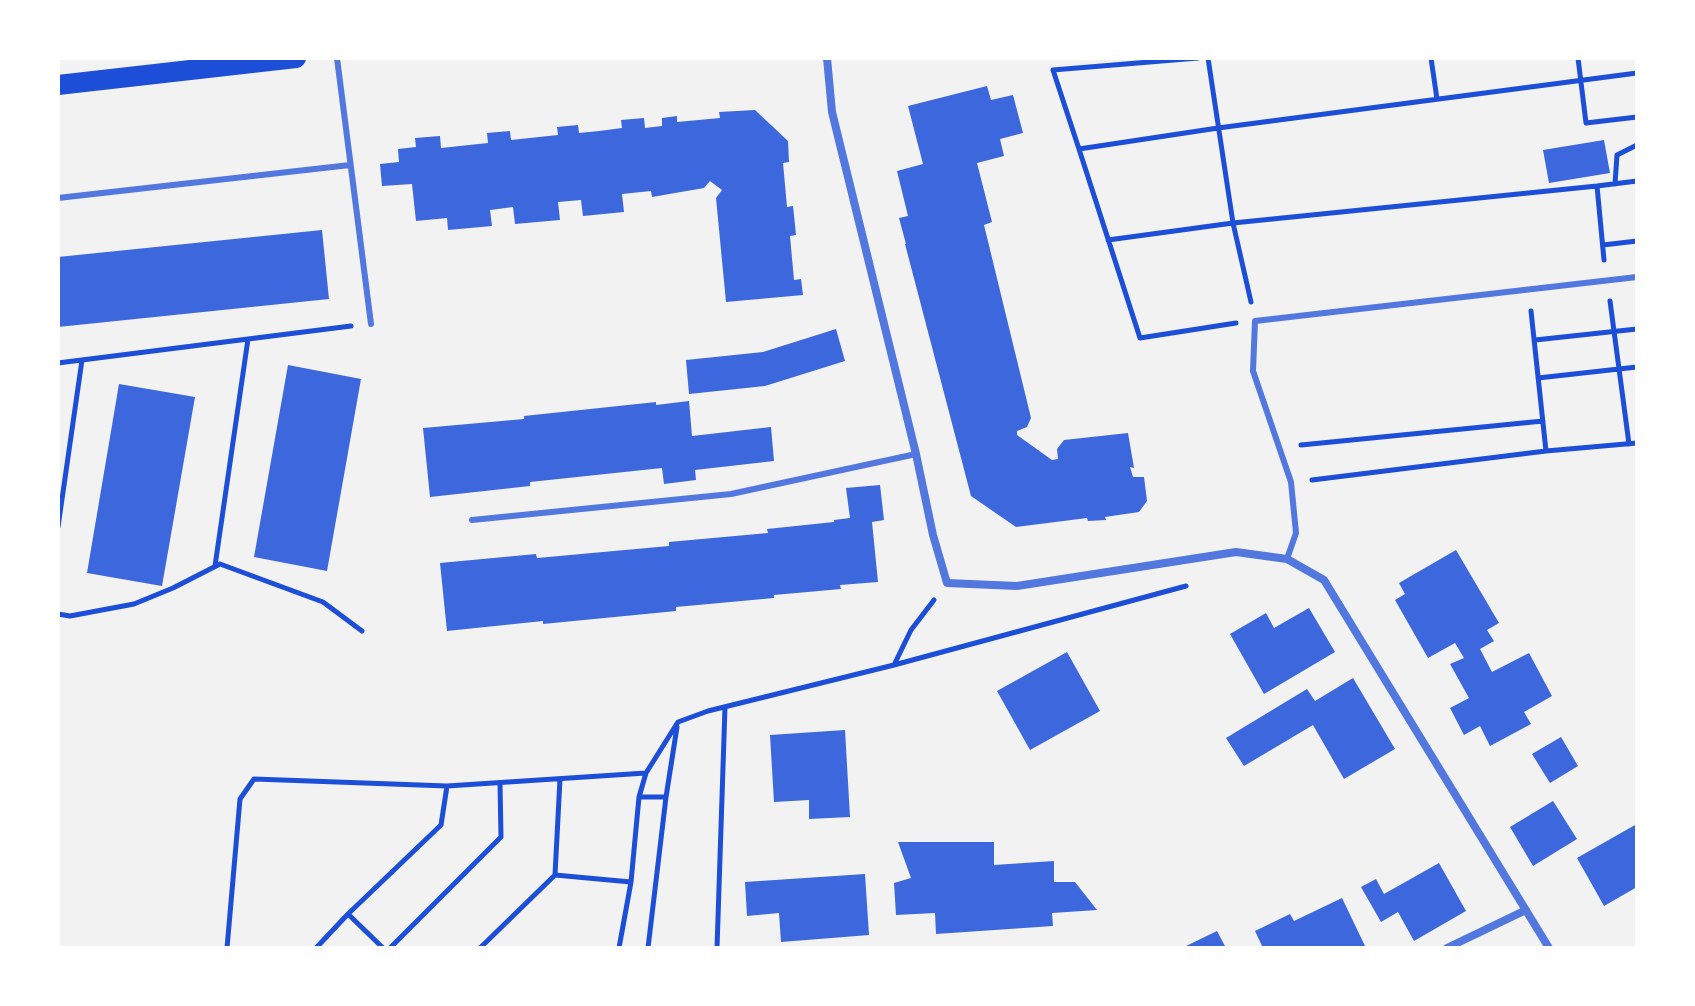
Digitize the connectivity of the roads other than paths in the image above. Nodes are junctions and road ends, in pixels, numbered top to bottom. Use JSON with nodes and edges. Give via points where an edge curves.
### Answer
{"nodes":[{"id":1,"x":296,"y":58,"type":"edge"},
{"id":2,"x":337,"y":58,"type":"edge"},
{"id":3,"x":827,"y":58,"type":"edge"},
{"id":4,"x":58,"y":85,"type":"edge"},
{"id":5,"x":350,"y":165,"type":"junction"},
{"id":6,"x":58,"y":198,"type":"edge"},
{"id":7,"x":1637,"y":277,"type":"edge"},
{"id":8,"x":371,"y":324,"type":"road end"},
{"id":9,"x":916,"y":454,"type":"junction"},
{"id":10,"x":472,"y":520,"type":"dead end"},
{"id":11,"x":1287,"y":559,"type":"junction"},
{"id":12,"x":1526,"y":910,"type":"junction"},
{"id":13,"x":1447,"y":948,"type":"edge"},
{"id":14,"x":1549,"y":948,"type":"edge"}],
"edges":[{"from":1,"to":4,"type":"main road"},
{"from":2,"to":5,"type":"lane"},
{"from":3,"to":9,"type":"street","via":[[832,112]]},
{"from":5,"to":6,"type":"lane"},
{"from":5,"to":8,"type":"lane"},
{"from":7,"to":11,"type":"lane","via":[[1255,321],[1253,371],[1291,482],[1296,533]]},
{"from":9,"to":10,"type":"lane","via":[[731,494]]},
{"from":9,"to":11,"type":"street","via":[[947,583],[1017,586],[1236,552]]},
{"from":11,"to":12,"type":"street","via":[[1324,580]]},
{"from":12,"to":13,"type":"street"},
{"from":12,"to":14,"type":"street"}]}
